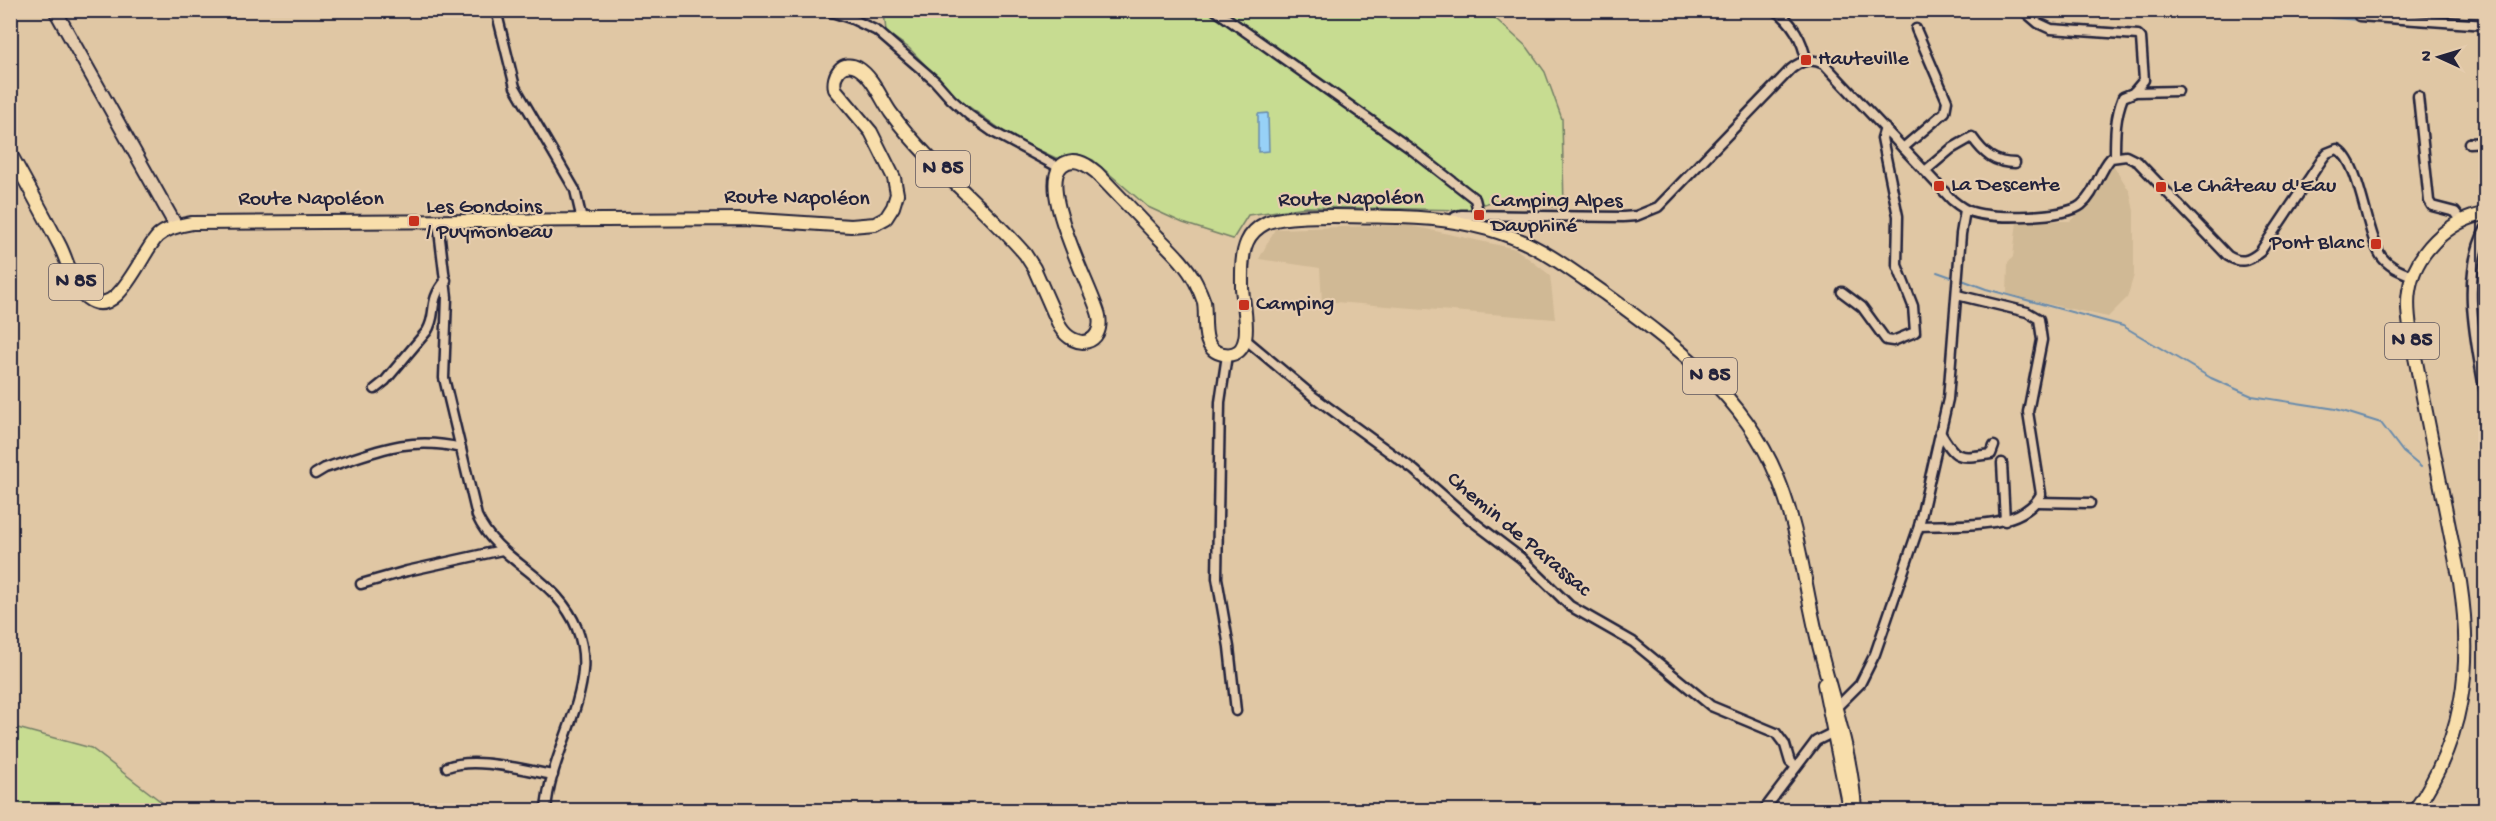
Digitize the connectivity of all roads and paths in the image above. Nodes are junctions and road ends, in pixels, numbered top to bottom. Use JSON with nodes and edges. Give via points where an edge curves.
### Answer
{"nodes":[{"id":1,"x":55,"y":10,"type":"edge"},
{"id":2,"x":496,"y":10,"type":"edge"},
{"id":3,"x":826,"y":10,"type":"edge"},
{"id":4,"x":1215,"y":10,"type":"edge"},
{"id":5,"x":1774,"y":10,"type":"edge"},
{"id":6,"x":2023,"y":10,"type":"edge"},
{"id":7,"x":2359,"y":16,"type":"dead end"},
{"id":8,"x":2486,"y":25,"type":"edge"},
{"id":9,"x":1916,"y":29,"type":"dead end"},
{"id":10,"x":1806,"y":60,"type":"junction"},
{"id":11,"x":2178,"y":91,"type":"dead end"},
{"id":12,"x":2133,"y":93,"type":"junction"},
{"id":13,"x":2418,"y":96,"type":"dead end"},
{"id":14,"x":1886,"y":129,"type":"junction"},
{"id":15,"x":2486,"y":141,"type":"edge"},
{"id":16,"x":2469,"y":143,"type":"dead end"},
{"id":17,"x":1903,"y":148,"type":"junction"},
{"id":18,"x":10,"y":153,"type":"edge"},
{"id":19,"x":2115,"y":156,"type":"junction"},
{"id":20,"x":2014,"y":162,"type":"dead end"},
{"id":21,"x":1060,"y":168,"type":"junction"},
{"id":22,"x":1925,"y":171,"type":"junction"},
{"id":23,"x":1965,"y":210,"type":"junction"},
{"id":24,"x":2486,"y":214,"type":"edge"},
{"id":25,"x":1479,"y":215,"type":"junction"},
{"id":26,"x":582,"y":220,"type":"junction"},
{"id":27,"x":1454,"y":221,"type":"junction"},
{"id":28,"x":2462,"y":221,"type":"junction"},
{"id":29,"x":438,"y":222,"type":"junction"},
{"id":30,"x":176,"y":226,"type":"junction"},
{"id":31,"x":2486,"y":228,"type":"edge"},
{"id":32,"x":2412,"y":276,"type":"junction"},
{"id":33,"x":446,"y":280,"type":"junction"},
{"id":34,"x":1842,"y":292,"type":"dead end"},
{"id":35,"x":1957,"y":296,"type":"junction"},
{"id":36,"x":1245,"y":339,"type":"junction"},
{"id":37,"x":1227,"y":355,"type":"junction"},
{"id":38,"x":2483,"y":362,"type":"edge"},
{"id":39,"x":375,"y":389,"type":"dead end"},
{"id":40,"x":2486,"y":399,"type":"edge"},
{"id":41,"x":1940,"y":432,"type":"junction"},
{"id":42,"x":1994,"y":446,"type":"dead end"},
{"id":43,"x":461,"y":448,"type":"junction"},
{"id":44,"x":2002,"y":463,"type":"dead end"},
{"id":45,"x":315,"y":474,"type":"dead end"},
{"id":46,"x":2037,"y":502,"type":"junction"},
{"id":47,"x":2090,"y":503,"type":"dead end"},
{"id":48,"x":2005,"y":521,"type":"junction"},
{"id":49,"x":1919,"y":526,"type":"junction"},
{"id":50,"x":502,"y":550,"type":"junction"},
{"id":51,"x":361,"y":584,"type":"dead end"},
{"id":52,"x":1821,"y":653,"type":"junction"},
{"id":53,"x":1837,"y":707,"type":"junction"},
{"id":54,"x":1236,"y":711,"type":"dead end"},
{"id":55,"x":1832,"y":733,"type":"junction"},
{"id":56,"x":447,"y":766,"type":"dead end"},
{"id":57,"x":1796,"y":767,"type":"junction"},
{"id":58,"x":1850,"y":770,"type":"junction"},
{"id":59,"x":553,"y":775,"type":"junction"},
{"id":60,"x":546,"y":810,"type":"edge"},
{"id":61,"x":1764,"y":810,"type":"edge"},
{"id":62,"x":1850,"y":810,"type":"edge"},
{"id":63,"x":1855,"y":810,"type":"edge"},
{"id":64,"x":2415,"y":810,"type":"edge"}],
"edges":[{"from":1,"to":30,"type":"main road"},
{"from":2,"to":26,"type":"street","via":[[515,87],[575,190]]},
{"from":3,"to":21,"type":"street","via":[[877,31],[969,115]]},
{"from":4,"to":25,"type":"street","via":[[1411,148],[1475,199]]},
{"from":5,"to":10,"type":"street","via":[[1794,29]]},
{"from":6,"to":12,"type":"street","via":[[2051,29],[2138,35],[2144,80]]},
{"from":7,"to":8,"type":"street"},
{"from":9,"to":17,"type":"street","via":[[1947,101],[1945,112]]},
{"from":10,"to":14,"type":"street","via":[[1824,64]]},
{"from":10,"to":25,"type":"street","via":[[1791,69],[1673,194],[1649,213],[1623,217]]},
{"from":11,"to":12,"type":"street"},
{"from":12,"to":19,"type":"street","via":[[2123,97],[2118,110]]},
{"from":13,"to":28,"type":"street","via":[[2429,201],[2436,208],[2455,212]]},
{"from":14,"to":17,"type":"street"},
{"from":14,"to":34,"type":"street","via":[[1882,138],[1898,216],[1897,265],[1913,306],[1915,332],[1886,340],[1862,307]]},
{"from":15,"to":16,"type":"street"},
{"from":17,"to":22,"type":"street"},
{"from":18,"to":30,"type":"main road","name":"Route Napoléon","number":"N 85","via":[[78,287],[92,301],[102,303],[115,298],[154,241]]},
{"from":19,"to":23,"type":"street","via":[[2106,163],[2087,200],[2072,211],[1988,215]]},
{"from":19,"to":32,"type":"street","via":[[2138,162],[2228,256],[2242,262],[2260,252],[2323,158],[2337,149],[2350,161],[2380,254],[2392,267]]},
{"from":20,"to":22,"type":"street","via":[[2001,163],[1983,153],[1972,137]]},
{"from":21,"to":26,"type":"main road","name":"Route Napoléon","number":"N 85","via":[[1054,186],[1059,208],[1099,317],[1098,331],[1086,342],[1075,342],[1065,335],[1025,254],[913,139],[867,76],[856,67],[840,69],[834,84],[839,96],[871,132],[894,178],[896,201],[890,214],[880,221],[851,226],[743,219]]},
{"from":21,"to":37,"type":"main road","via":[[1073,161],[1091,168],[1179,259],[1203,300],[1206,340],[1214,351]]},
{"from":22,"to":23,"type":"street"},
{"from":23,"to":35,"type":"street"},
{"from":24,"to":28,"type":"main road","number":"N 85"},
{"from":25,"to":27,"type":"street","via":[[1458,216]]},
{"from":26,"to":29,"type":"main road","name":"Route Napoléon","number":"N 85"},
{"from":27,"to":36,"type":"main road","name":"Route Napoléon","number":"N 85","via":[[1320,217],[1278,219],[1262,225],[1247,242],[1244,256]]},
{"from":27,"to":52,"type":"main road","number":"N 85","via":[[1499,232],[1543,252],[1674,345],[1735,404],[1767,455],[1788,504]]},
{"from":28,"to":32,"type":"main road","number":"N 85","via":[[2436,241]]},
{"from":29,"to":30,"type":"main road","name":"Route Napoléon","number":"N 85","via":[[204,222]]},
{"from":29,"to":33,"type":"street"},
{"from":31,"to":38,"type":"street","via":[[2476,251],[2473,280],[2474,324]]},
{"from":32,"to":64,"type":"main road","number":"N 85","via":[[2408,299],[2412,342],[2460,582],[2467,655],[2463,693],[2450,740],[2434,779]]},
{"from":33,"to":39,"type":"street","via":[[434,298],[427,331]]},
{"from":33,"to":43,"type":"street","via":[[444,378]]},
{"from":35,"to":41,"type":"street","via":[[1951,375]]},
{"from":35,"to":46,"type":"street","via":[[2027,312],[2039,319],[2042,340],[2028,412],[2040,494]]},
{"from":36,"to":37,"type":"main road","via":[[1238,351]]},
{"from":36,"to":57,"type":"street","name":"Chemin de Parassac","via":[[1314,397],[1414,470],[1521,558],[1570,606],[1633,642],[1711,706],[1776,733]]},
{"from":37,"to":54,"type":"street","via":[[1220,402],[1217,578]]},
{"from":38,"to":40,"type":"street"},
{"from":41,"to":42,"type":"street","via":[[1952,452],[1962,456],[1991,454]]},
{"from":41,"to":49,"type":"street"},
{"from":43,"to":45,"type":"street","via":[[422,442],[401,444]]},
{"from":43,"to":50,"type":"street","via":[[477,516]]},
{"from":44,"to":48,"type":"street"},
{"from":46,"to":47,"type":"street"},
{"from":46,"to":48,"type":"street"},
{"from":48,"to":49,"type":"street"},
{"from":49,"to":53,"type":"street","via":[[1875,654],[1860,684]]},
{"from":50,"to":51,"type":"street"},
{"from":50,"to":59,"type":"street","via":[[562,603],[584,653],[578,706]]},
{"from":52,"to":53,"type":"main road","number":"N 85"},
{"from":52,"to":55,"type":"main road","number":"N 85"},
{"from":53,"to":58,"type":"main road","number":"N 85"},
{"from":55,"to":57,"type":"street","via":[[1816,741]]},
{"from":55,"to":58,"type":"street","via":[[1838,735]]},
{"from":55,"to":62,"type":"main road","number":"N 85"},
{"from":56,"to":59,"type":"street","via":[[471,762]]},
{"from":57,"to":61,"type":"street"},
{"from":58,"to":63,"type":"main road","number":"N 85"},
{"from":59,"to":60,"type":"street"}]}
